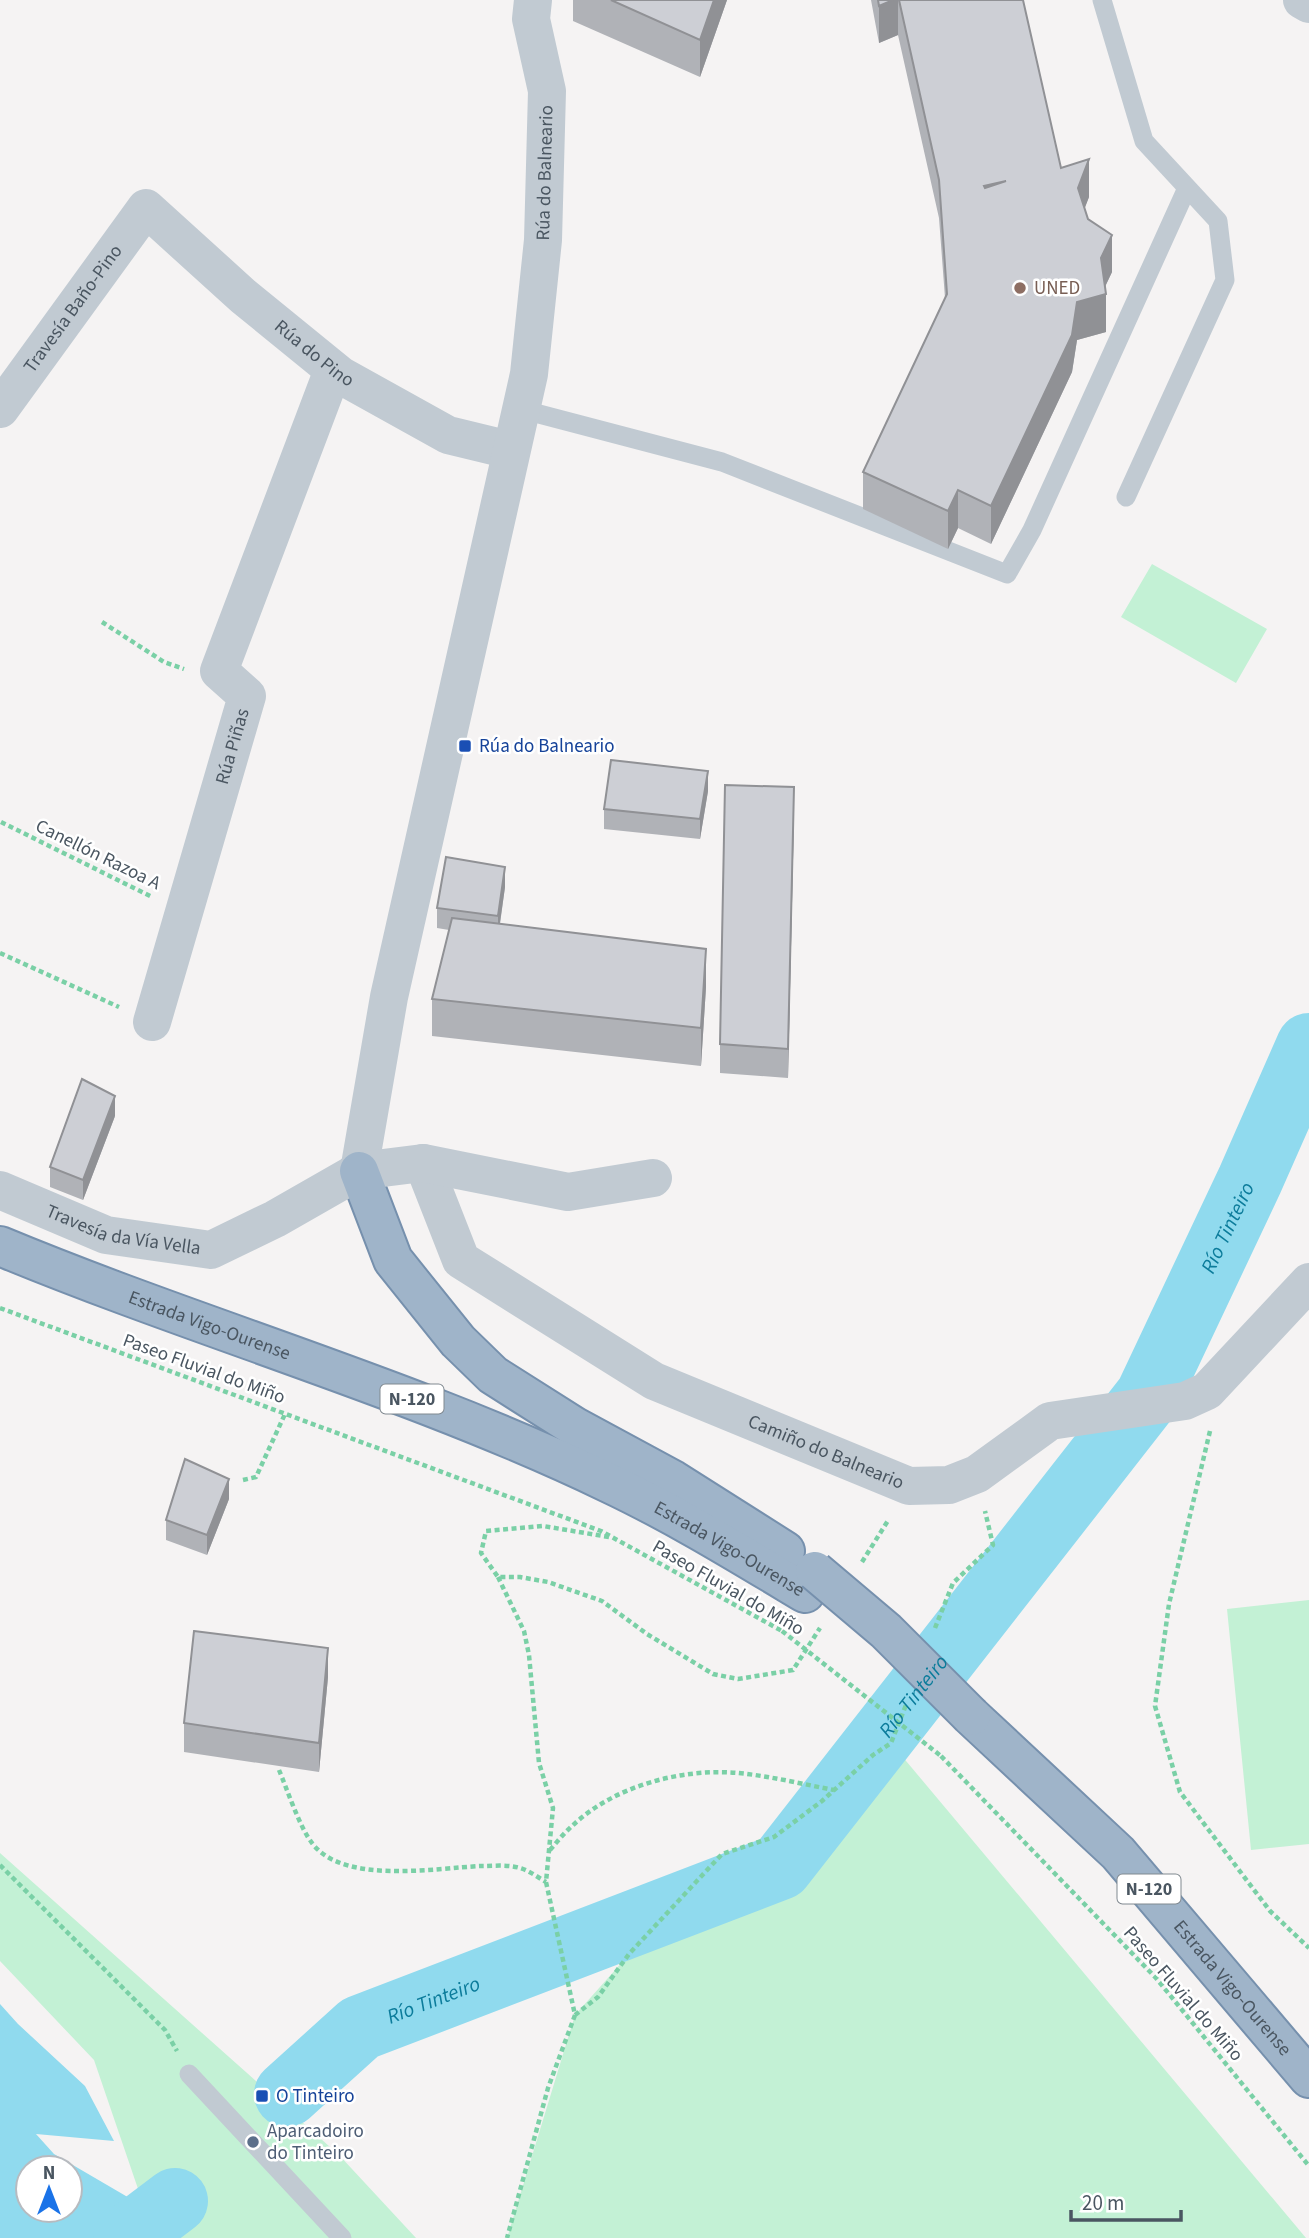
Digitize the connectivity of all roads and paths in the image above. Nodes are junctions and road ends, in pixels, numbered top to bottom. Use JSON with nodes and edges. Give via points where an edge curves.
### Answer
{"nodes":[{"id":1,"x":533,"y":0,"type":"edge"},
{"id":2,"x":1102,"y":0,"type":"edge"},
{"id":3,"x":1302,"y":0,"type":"edge"},
{"id":4,"x":1309,"y":4,"type":"edge"},
{"id":5,"x":1187,"y":188,"type":"junction"},
{"id":6,"x":146,"y":208,"type":"joint"},
{"id":7,"x":333,"y":370,"type":"junction"},
{"id":8,"x":0,"y":408,"type":"edge"},
{"id":9,"x":520,"y":409,"type":"junction"},
{"id":10,"x":510,"y":450,"type":"junction"},
{"id":11,"x":1126,"y":497,"type":"dead end"},
{"id":12,"x":102,"y":622,"type":"dead end"},
{"id":13,"x":219,"y":671,"type":"junction"},
{"id":14,"x":1,"y":822,"type":"edge"},
{"id":15,"x":184,"y":913,"type":"junction"},
{"id":16,"x":0,"y":953,"type":"edge"},
{"id":17,"x":152,"y":1021,"type":"joint"},
{"id":18,"x":423,"y":1163,"type":"junction"},
{"id":19,"x":359,"y":1171,"type":"junction"},
{"id":20,"x":653,"y":1178,"type":"dead end"},
{"id":21,"x":0,"y":1190,"type":"edge"},
{"id":22,"x":0,"y":1246,"type":"edge"},
{"id":23,"x":1309,"y":1282,"type":"edge"},
{"id":24,"x":0,"y":1308,"type":"edge"},
{"id":25,"x":1207,"y":1391,"type":"junction"},
{"id":26,"x":285,"y":1413,"type":"junction"},
{"id":27,"x":977,"y":1474,"type":"junction"},
{"id":28,"x":243,"y":1480,"type":"dead end"},
{"id":29,"x":909,"y":1486,"type":"junction"},
{"id":30,"x":613,"y":1537,"type":"junction"},
{"id":31,"x":859,"y":1567,"type":"dead end"},
{"id":32,"x":498,"y":1577,"type":"junction"},
{"id":33,"x":814,"y":1596,"type":"junction"},
{"id":34,"x":934,"y":1632,"type":"dead end"},
{"id":35,"x":910,"y":1694,"type":"dead end"},
{"id":36,"x":279,"y":1770,"type":"dead end"},
{"id":37,"x":834,"y":1790,"type":"junction"},
{"id":38,"x":549,"y":1851,"type":"junction"},
{"id":39,"x":0,"y":1865,"type":"edge"},
{"id":40,"x":546,"y":1882,"type":"junction"},
{"id":41,"x":1309,"y":1948,"type":"edge"},
{"id":42,"x":575,"y":2015,"type":"junction"},
{"id":43,"x":189,"y":2074,"type":"joint"},
{"id":44,"x":1309,"y":2078,"type":"edge"},
{"id":45,"x":1309,"y":2166,"type":"edge"},
{"id":46,"x":342,"y":2238,"type":"edge"},
{"id":47,"x":507,"y":2238,"type":"edge"}],
"edges":[{"from":1,"to":9,"type":"street","name":"Rúa do Balneario","via":[[531,19],[547,91],[543,240]]},
{"from":2,"to":5,"type":"lane","via":[[1144,141]]},
{"from":3,"to":4,"type":"street"},
{"from":5,"to":9,"type":"lane","via":[[1032,530],[1007,574],[722,462]]},
{"from":5,"to":11,"type":"lane","via":[[1218,221],[1225,280]]},
{"from":6,"to":7,"type":"street","name":"Rúa do Pino"},
{"from":6,"to":8,"type":"street","name":"Travesía Baño-Pino"},
{"from":7,"to":10,"type":"street","name":"Rúa do Pino","via":[[448,435]]},
{"from":7,"to":13,"type":"street"},
{"from":9,"to":10,"type":"street","name":"Rúa do Balneario"},
{"from":10,"to":19,"type":"street","name":"Rúa do Balneario","via":[[389,997]]},
{"from":12,"to":13,"type":"path","via":[[164,662],[200,674]]},
{"from":13,"to":15,"type":"street","name":"Rúa Piñas","via":[[247,696]]},
{"from":14,"to":15,"type":"path","name":"Canellón Razoa A"},
{"from":15,"to":17,"type":"street","name":"Rúa Piñas"},
{"from":16,"to":17,"type":"path"},
{"from":18,"to":19,"type":"street"},
{"from":18,"to":20,"type":"street","via":[[568,1192]]},
{"from":18,"to":29,"type":"street","name":"Camiño do Balneario","via":[[461,1260],[654,1381]]},
{"from":19,"to":21,"type":"street","name":"Travesía da Vía Vella","via":[[211,1250],[106,1235]]},
{"from":19,"to":33,"type":"highway","via":[[393,1261],[458,1341],[493,1375],[575,1427],[673,1480]]},
{"from":22,"to":33,"type":"highway","name":"Estrada Vigo-Ourense","number":"N-120","via":[[431,1406],[607,1482]]},
{"from":23,"to":25,"type":"street","name":"Camiño do Balneario"},
{"from":24,"to":26,"type":"path","name":"Paseo Fluvial do Miño"},
{"from":25,"to":27,"type":"street","name":"Camiño do Balneario","via":[[1185,1401],[1050,1421]]},
{"from":25,"to":41,"type":"path","via":[[1216,1412],[1169,1604],[1155,1706],[1180,1792],[1270,1911]]},
{"from":26,"to":28,"type":"path","via":[[256,1477]]},
{"from":26,"to":30,"type":"path","name":"Paseo Fluvial do Miño"},
{"from":27,"to":29,"type":"street","name":"Camiño do Balneario","via":[[949,1485]]},
{"from":27,"to":34,"type":"path","via":[[993,1545],[953,1584]]},
{"from":29,"to":31,"type":"path"},
{"from":30,"to":32,"type":"path","via":[[543,1526],[486,1531],[481,1553]]},
{"from":30,"to":45,"type":"path","name":"Paseo Fluvial do Miño","bridge":true,"via":[[782,1631],[941,1756],[1156,1978]]},
{"from":32,"to":33,"type":"path","via":[[548,1582],[602,1601],[713,1674],[738,1679],[793,1670]]},
{"from":32,"to":38,"type":"path","via":[[524,1631],[539,1763],[553,1808]]},
{"from":33,"to":44,"type":"highway","name":"Estrada Vigo-Ourense","number":"N-120","bridge":true,"via":[[971,1716],[1118,1853]]},
{"from":35,"to":37,"type":"path","via":[[891,1743]]},
{"from":36,"to":40,"type":"path","via":[[311,1843],[337,1862],[358,1869],[392,1871],[500,1865],[523,1868]]},
{"from":37,"to":38,"type":"path","via":[[738,1773],[692,1773],[608,1800],[573,1825]]},
{"from":37,"to":42,"type":"path","via":[[774,1836],[722,1854],[629,1954],[598,1997]]},
{"from":38,"to":40,"type":"path"},
{"from":39,"to":43,"type":"path","via":[[165,2030]]},
{"from":40,"to":42,"type":"path"},
{"from":42,"to":47,"type":"path","via":[[548,2088]]},
{"from":43,"to":46,"type":"lane"}]}
